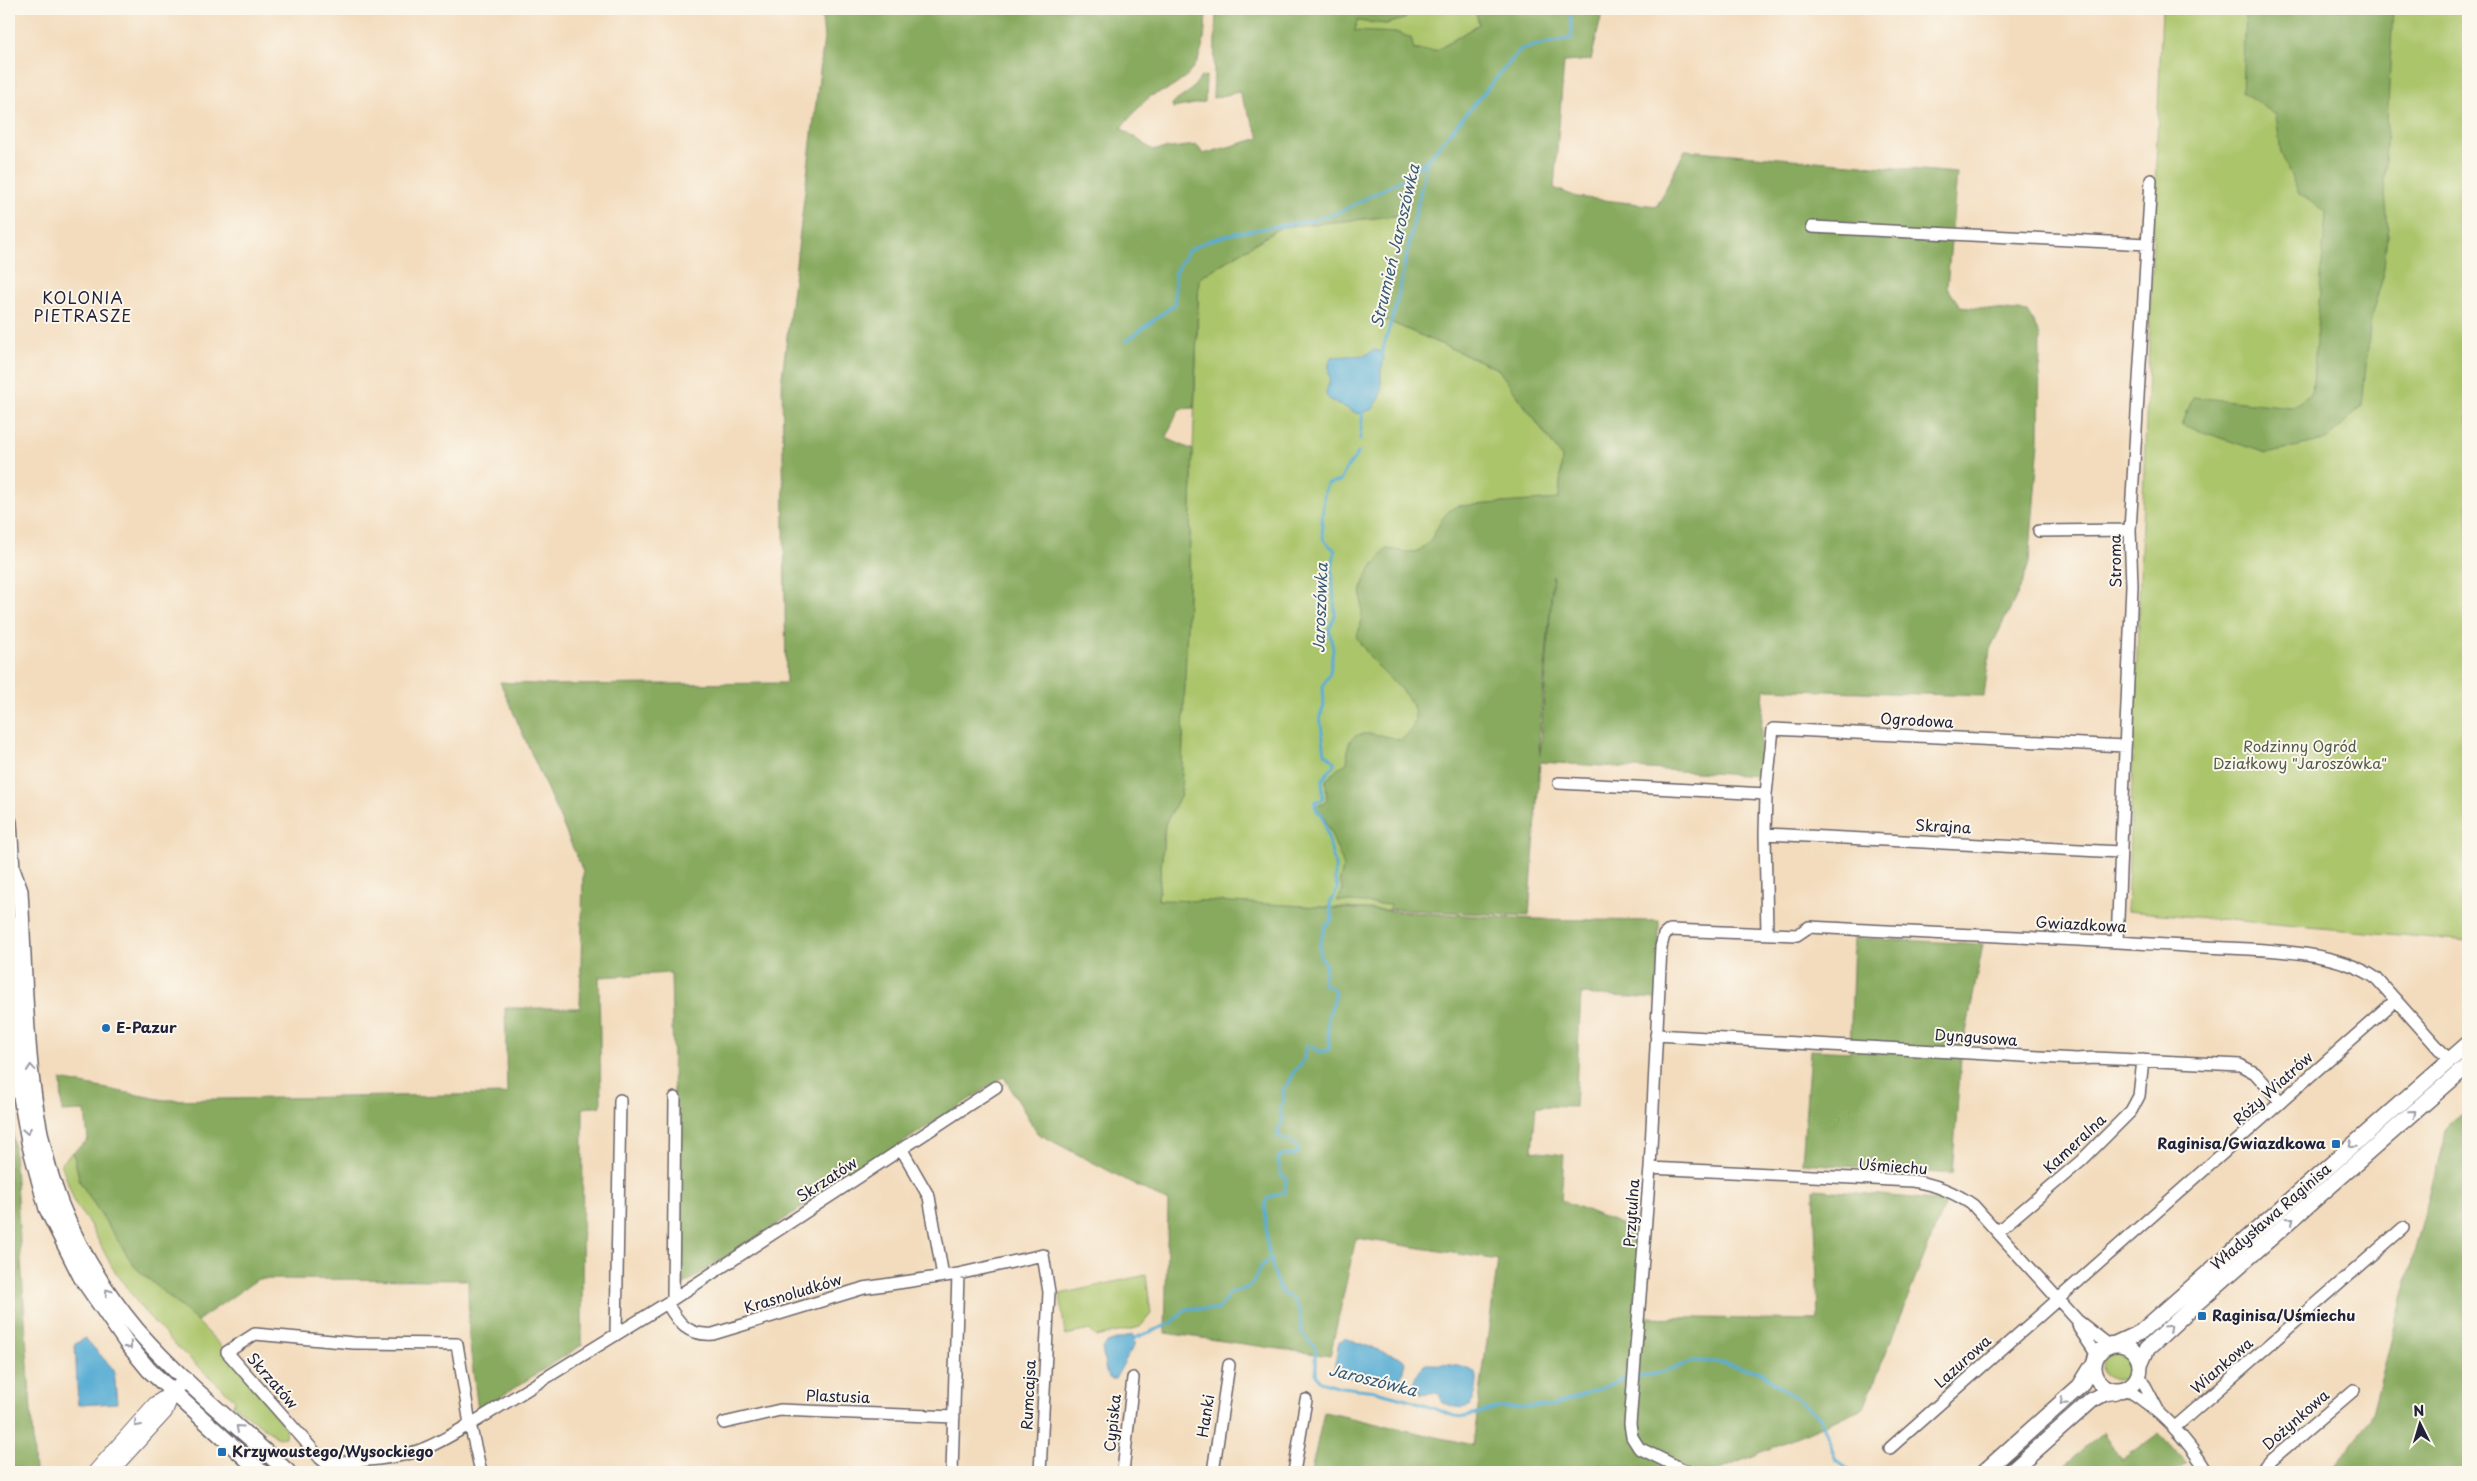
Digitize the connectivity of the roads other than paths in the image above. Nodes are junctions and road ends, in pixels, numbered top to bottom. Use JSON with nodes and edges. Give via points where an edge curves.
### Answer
{"nodes":[{"id":1,"x":2151,"y":180,"type":"dead end"},
{"id":2,"x":1812,"y":226,"type":"dead end"},
{"id":3,"x":2147,"y":244,"type":"junction"},
{"id":4,"x":2130,"y":530,"type":"junction"},
{"id":5,"x":2039,"y":531,"type":"dead end"},
{"id":6,"x":2125,"y":746,"type":"junction"},
{"id":7,"x":1559,"y":783,"type":"dead end"},
{"id":8,"x":1766,"y":794,"type":"junction"},
{"id":9,"x":9,"y":822,"type":"edge"},
{"id":10,"x":1765,"y":834,"type":"junction"},
{"id":11,"x":2120,"y":852,"type":"junction"},
{"id":12,"x":10,"y":877,"type":"edge"},
{"id":13,"x":9,"y":926,"type":"edge"},
{"id":14,"x":1673,"y":928,"type":"joint"},
{"id":15,"x":1767,"y":934,"type":"junction"},
{"id":16,"x":2117,"y":942,"type":"junction"},
{"id":17,"x":2396,"y":1000,"type":"junction"},
{"id":18,"x":1656,"y":1035,"type":"junction"},
{"id":19,"x":2468,"y":1044,"type":"edge"},
{"id":20,"x":2143,"y":1060,"type":"junction"},
{"id":21,"x":2449,"y":1060,"type":"junction"},
{"id":22,"x":2468,"y":1065,"type":"edge"},
{"id":23,"x":996,"y":1087,"type":"dead end"},
{"id":24,"x":675,"y":1098,"type":"dead end"},
{"id":25,"x":620,"y":1100,"type":"dead end"},
{"id":26,"x":2280,"y":1101,"type":"junction"},
{"id":27,"x":902,"y":1150,"type":"junction"},
{"id":28,"x":1650,"y":1168,"type":"junction"},
{"id":29,"x":2402,"y":1228,"type":"dead end"},
{"id":30,"x":1997,"y":1232,"type":"junction"},
{"id":31,"x":1043,"y":1255,"type":"joint"},
{"id":32,"x":958,"y":1274,"type":"junction"},
{"id":33,"x":943,"y":1276,"type":"junction"},
{"id":34,"x":2057,"y":1298,"type":"junction"},
{"id":35,"x":670,"y":1301,"type":"junction"},
{"id":36,"x":2078,"y":1320,"type":"junction"},
{"id":37,"x":616,"y":1334,"type":"junction"},
{"id":38,"x":2112,"y":1344,"type":"junction"},
{"id":39,"x":2095,"y":1360,"type":"junction"},
{"id":40,"x":1229,"y":1365,"type":"dead end"},
{"id":41,"x":2140,"y":1370,"type":"junction"},
{"id":42,"x":1133,"y":1378,"type":"dead end"},
{"id":43,"x":186,"y":1379,"type":"junction"},
{"id":44,"x":2121,"y":1390,"type":"junction"},
{"id":45,"x":2354,"y":1390,"type":"dead end"},
{"id":46,"x":173,"y":1392,"type":"junction"},
{"id":47,"x":1306,"y":1400,"type":"dead end"},
{"id":48,"x":2160,"y":1413,"type":"junction"},
{"id":49,"x":954,"y":1416,"type":"junction"},
{"id":50,"x":724,"y":1423,"type":"dead end"},
{"id":51,"x":470,"y":1424,"type":"junction"},
{"id":52,"x":2174,"y":1428,"type":"junction"},
{"id":53,"x":1890,"y":1448,"type":"dead end"},
{"id":54,"x":95,"y":1472,"type":"edge"},
{"id":55,"x":110,"y":1472,"type":"edge"},
{"id":56,"x":261,"y":1472,"type":"edge"},
{"id":57,"x":288,"y":1472,"type":"edge"},
{"id":58,"x":481,"y":1472,"type":"edge"},
{"id":59,"x":952,"y":1472,"type":"edge"},
{"id":60,"x":1040,"y":1472,"type":"edge"},
{"id":61,"x":1123,"y":1472,"type":"edge"},
{"id":62,"x":1213,"y":1472,"type":"edge"},
{"id":63,"x":1294,"y":1472,"type":"edge"},
{"id":64,"x":1688,"y":1472,"type":"edge"},
{"id":65,"x":1984,"y":1472,"type":"edge"},
{"id":66,"x":2011,"y":1472,"type":"edge"},
{"id":67,"x":2207,"y":1472,"type":"edge"},
{"id":68,"x":2258,"y":1472,"type":"edge"}],
"edges":[{"from":1,"to":3,"type":"street","name":"Stroma"},
{"from":2,"to":3,"type":"street"},
{"from":3,"to":4,"type":"street","name":"Stroma"},
{"from":4,"to":5,"type":"street"},
{"from":4,"to":6,"type":"street","name":"Stroma","via":[[2132,585]]},
{"from":6,"to":8,"type":"street","name":"Ogrodowa","via":[[1773,730]]},
{"from":6,"to":11,"type":"street","name":"Stroma"},
{"from":7,"to":8,"type":"street"},
{"from":8,"to":10,"type":"street","name":"Ogrodowa"},
{"from":9,"to":12,"type":"main road"},
{"from":10,"to":11,"type":"street","name":"Skrajna"},
{"from":10,"to":15,"type":"street","name":"Ogrodowa"},
{"from":11,"to":16,"type":"street","name":"Stroma"},
{"from":43,"to":12,"type":"main road","one_way":true,"via":[[138,1331],[110,1294],[61,1204],[39,1128],[33,1089],[20,891]]},
{"from":13,"to":46,"type":"main road","one_way":true,"via":[[20,1091],[29,1142],[47,1209],[81,1277],[103,1311],[149,1370]]},
{"from":14,"to":15,"type":"street","name":"Gwiazdkowa"},
{"from":14,"to":18,"type":"street","name":"Przytulna","via":[[1662,940]]},
{"from":15,"to":16,"type":"street","name":"Gwiazdkowa","via":[[1797,935],[1809,927]]},
{"from":16,"to":17,"type":"street","name":"Gwiazdkowa","via":[[2327,958],[2364,970]]},
{"from":17,"to":21,"type":"street","name":"Gwiazdkowa"},
{"from":17,"to":26,"type":"street","name":"Róży Wiatrów"},
{"from":18,"to":20,"type":"street","name":"Dyngusowa"},
{"from":18,"to":28,"type":"street","name":"Przytulna"},
{"from":19,"to":21,"type":"main road","name":"Władysława Raginisa"},
{"from":20,"to":26,"type":"street","name":"Dyngusowa","via":[[2240,1066],[2256,1073]]},
{"from":20,"to":30,"type":"street","name":"Kameralna","via":[[2139,1096],[2132,1111],[2081,1161]]},
{"from":21,"to":38,"type":"main road","name":"Władysława Raginisa","one_way":true,"via":[[2141,1332]]},
{"from":41,"to":22,"type":"main road","name":"Władysława Raginisa","one_way":true,"via":[[2147,1349],[2192,1306]]},
{"from":23,"to":27,"type":"street","name":"Skrzatów"},
{"from":24,"to":35,"type":"street"},
{"from":25,"to":37,"type":"street"},
{"from":26,"to":34,"type":"street","name":"Róży Wiatrów","via":[[2207,1169]]},
{"from":27,"to":33,"type":"street","via":[[928,1197]]},
{"from":27,"to":35,"type":"street","name":"Skrzatów"},
{"from":28,"to":30,"type":"street","name":"Uśmiechu","via":[[1926,1183],[1966,1200]]},
{"from":28,"to":64,"type":"street","name":"Przytulna","via":[[1630,1431],[1635,1444],[1643,1451]]},
{"from":29,"to":52,"type":"street","name":"Wiankowa"},
{"from":30,"to":34,"type":"street","name":"Uśmiechu"},
{"from":31,"to":32,"type":"street","name":"Krasnoludków"},
{"from":31,"to":60,"type":"street","name":"Rumcajsa","via":[[1049,1292]]},
{"from":32,"to":33,"type":"street","name":"Krasnoludków"},
{"from":32,"to":49,"type":"street"},
{"from":33,"to":35,"type":"street","name":"Krasnoludków","via":[[864,1288],[713,1334],[686,1329],[678,1322]]},
{"from":34,"to":36,"type":"street","name":"Uśmiechu"},
{"from":34,"to":53,"type":"street","name":"Lazurowa"},
{"from":35,"to":37,"type":"street","name":"Skrzatów"},
{"from":36,"to":38,"type":"street","name":"Uśmiechu"},
{"from":36,"to":39,"type":"street","name":"Uśmiechu"},
{"from":37,"to":51,"type":"street","name":"Skrzatów"},
{"from":38,"to":39,"type":"main road"},
{"from":38,"to":41,"type":"main road","via":[[2130,1348],[2137,1356]]},
{"from":39,"to":44,"type":"main road","via":[[2097,1380],[2106,1388]]},
{"from":39,"to":65,"type":"main road","one_way":true,"via":[[2080,1386]]},
{"from":40,"to":62,"type":"street","name":"Hanki"},
{"from":41,"to":44,"type":"main road","via":[[2136,1380]]},
{"from":41,"to":48,"type":"street"},
{"from":42,"to":61,"type":"street","name":"Cypiska"},
{"from":43,"to":46,"type":"street"},
{"from":57,"to":43,"type":"main road","one_way":true},
{"from":44,"to":48,"type":"street"},
{"from":44,"to":66,"type":"main road","via":[[2092,1400]]},
{"from":45,"to":68,"type":"street","name":"Dożynkowa"},
{"from":46,"to":54,"type":"street","one_way":true,"via":[[155,1404]]},
{"from":46,"to":55,"type":"street","via":[[164,1412]]},
{"from":46,"to":56,"type":"main road"},
{"from":47,"to":63,"type":"street"},
{"from":48,"to":52,"type":"street"},
{"from":49,"to":50,"type":"street","name":"Plastusia","via":[[780,1410]]},
{"from":49,"to":59,"type":"street"},
{"from":51,"to":51,"type":"street","name":"Skrzatów","via":[[457,1344],[354,1343],[255,1334],[228,1352],[326,1463],[417,1451]]},
{"from":51,"to":58,"type":"street"},
{"from":52,"to":67,"type":"street"}]}
